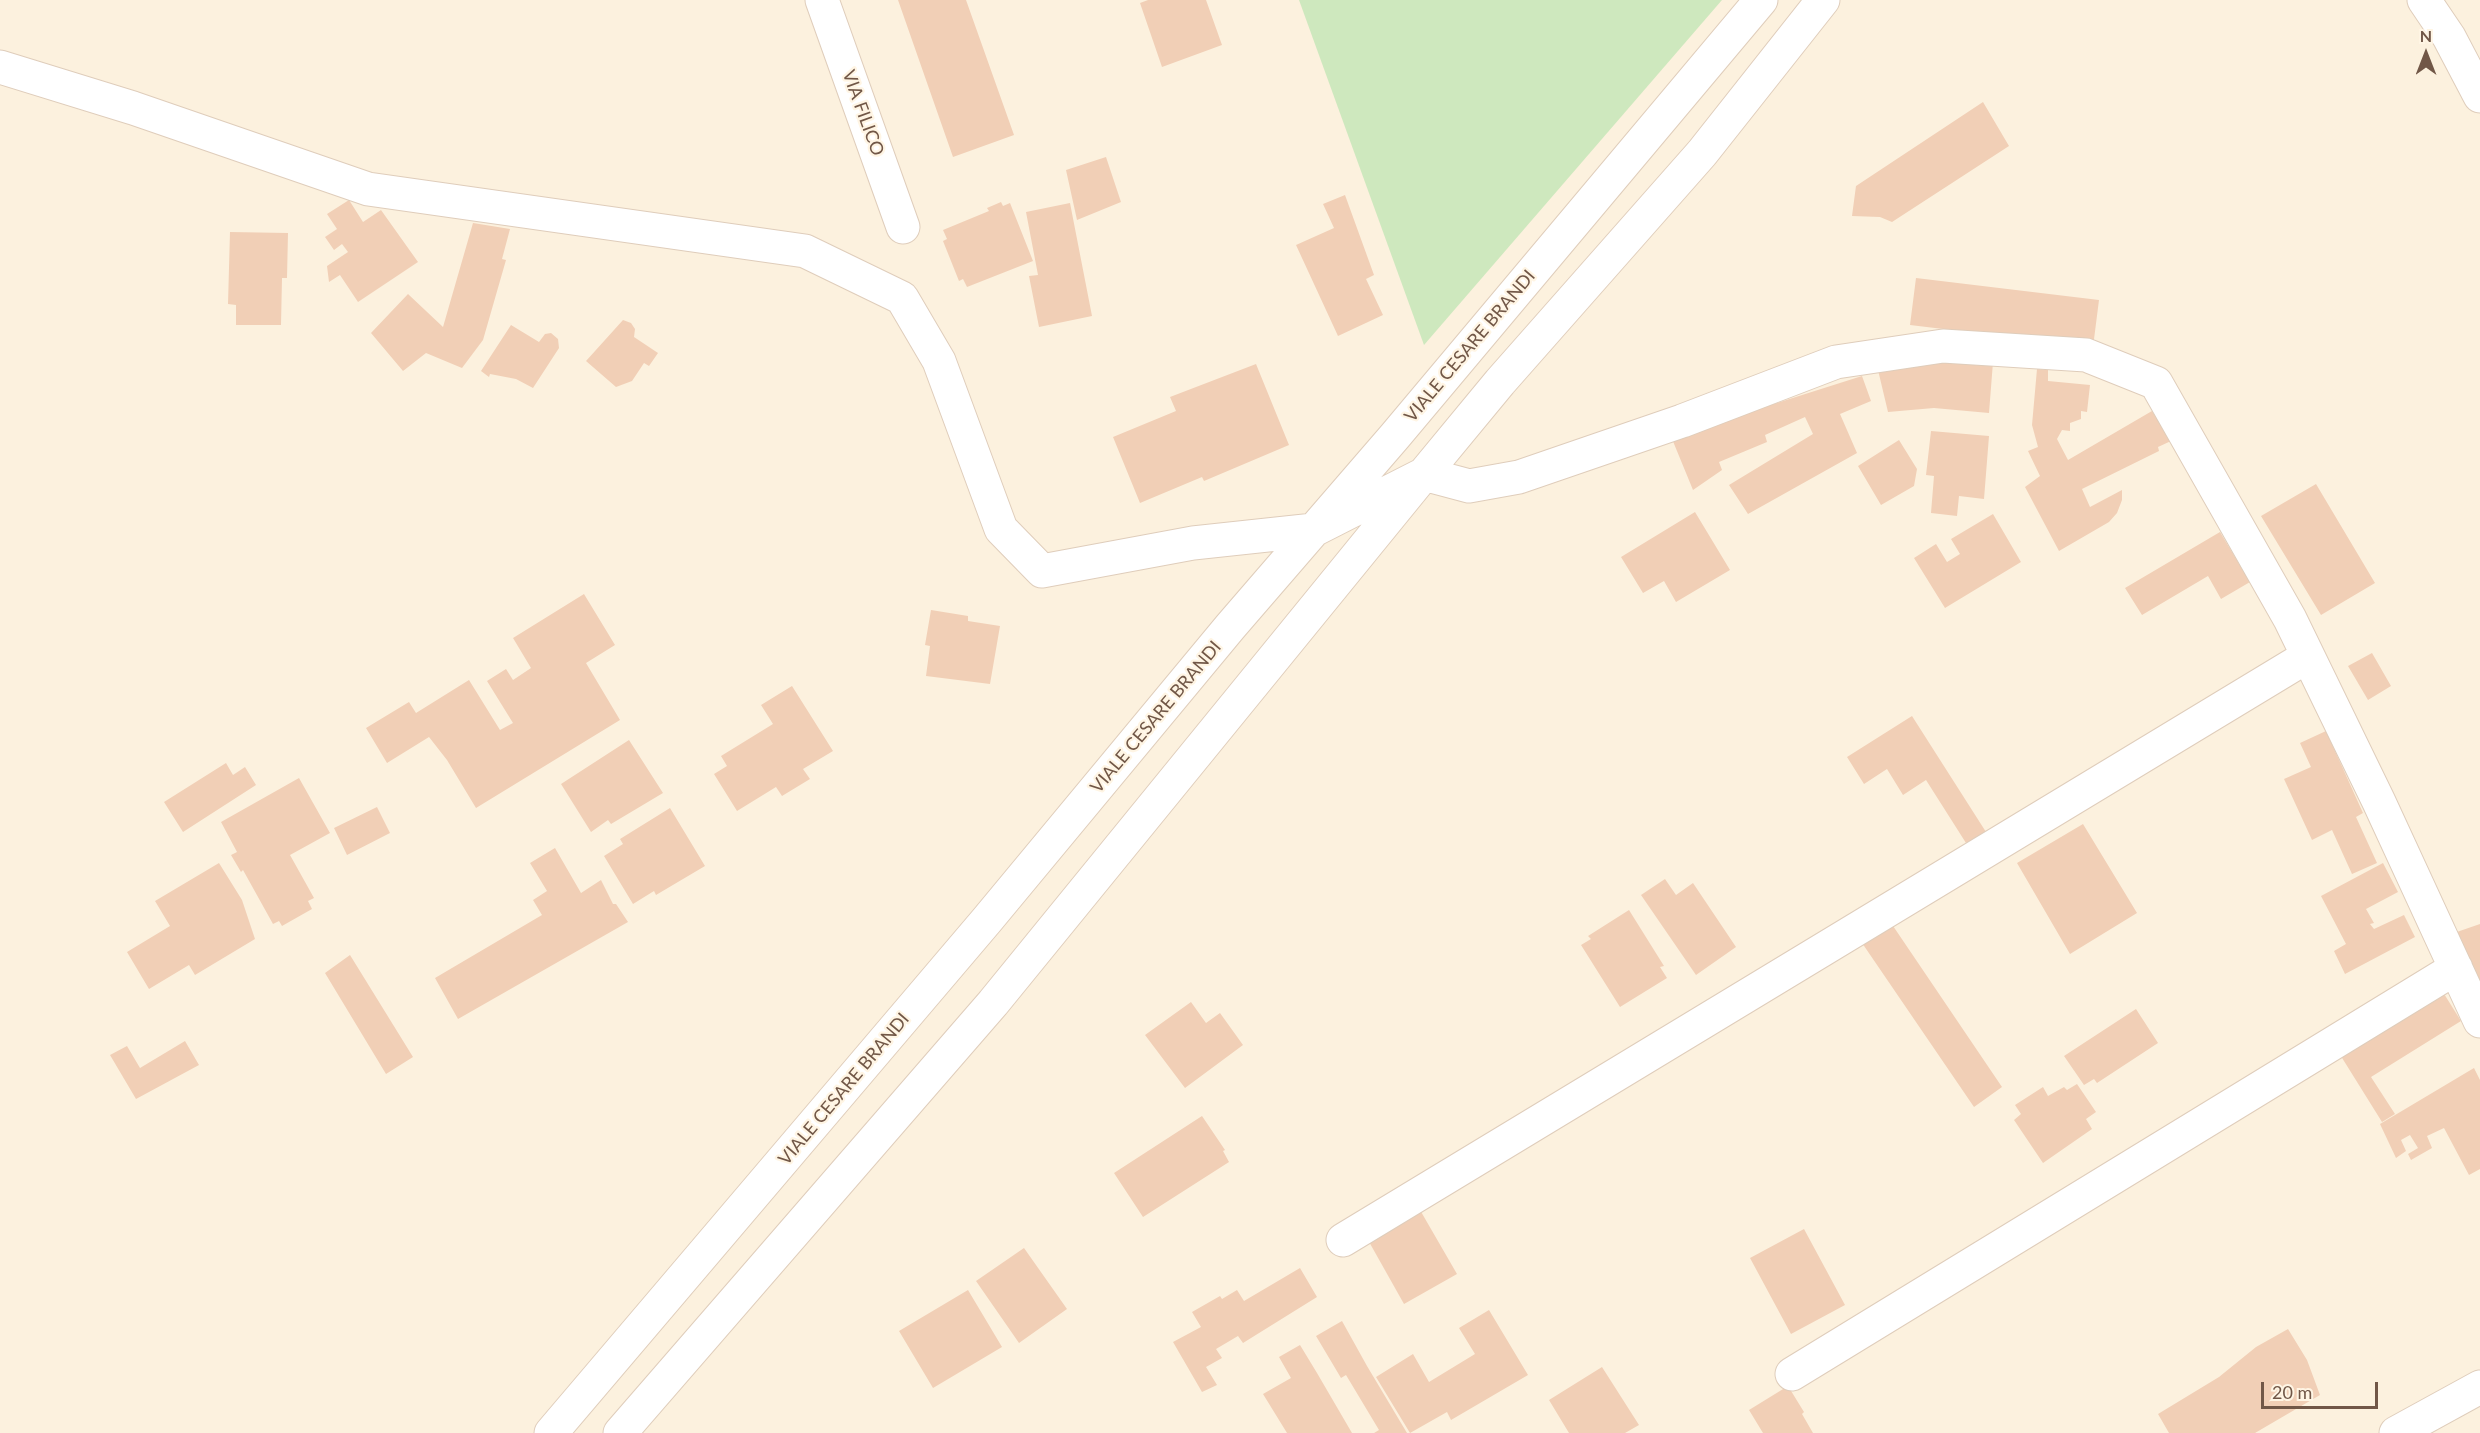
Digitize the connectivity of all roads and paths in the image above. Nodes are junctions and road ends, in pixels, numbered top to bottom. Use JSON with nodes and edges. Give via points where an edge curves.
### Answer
{"nodes":[{"id":1,"x":822,"y":0,"type":"edge"},
{"id":2,"x":1761,"y":0,"type":"edge"},
{"id":3,"x":1823,"y":0,"type":"edge"},
{"id":4,"x":2424,"y":0,"type":"edge"},
{"id":5,"x":0,"y":67,"type":"edge"},
{"id":6,"x":2480,"y":96,"type":"edge"},
{"id":7,"x":903,"y":227,"type":"dead end"},
{"id":8,"x":1424,"y":474,"type":"junction"},
{"id":9,"x":1314,"y":530,"type":"junction"},
{"id":10,"x":2308,"y":656,"type":"junction"},
{"id":11,"x":2456,"y":968,"type":"junction"},
{"id":12,"x":2480,"y":1021,"type":"edge"},
{"id":13,"x":1343,"y":1240,"type":"dead end"},
{"id":14,"x":1792,"y":1374,"type":"dead end"},
{"id":15,"x":2480,"y":1388,"type":"edge"},
{"id":16,"x":551,"y":1433,"type":"edge"},
{"id":17,"x":620,"y":1433,"type":"edge"},
{"id":18,"x":2396,"y":1433,"type":"edge"}],
"edges":[{"from":1,"to":7,"type":"street","name":"VIA FILICO"},
{"from":2,"to":9,"type":"street","name":"VIALE CESARE BRANDI"},
{"from":3,"to":8,"type":"street","via":[[1702,153]]},
{"from":4,"to":6,"type":"street"},
{"from":5,"to":9,"type":"street","via":[[368,189],[806,251],[881,287],[902,298],[939,361],[1000,528],[1041,571],[1193,543]]},
{"from":8,"to":9,"type":"street"},
{"from":8,"to":10,"type":"street","via":[[1469,486],[1519,477],[1682,422],[1836,362],[1943,346],[2086,355],[2156,382]]},
{"from":8,"to":17,"type":"street","via":[[993,1004]]},
{"from":9,"to":16,"type":"street","name":"VIALE CESARE BRANDI"},
{"from":10,"to":11,"type":"street"},
{"from":10,"to":13,"type":"street"},
{"from":11,"to":12,"type":"street"},
{"from":11,"to":14,"type":"street"},
{"from":15,"to":18,"type":"street"}]}
